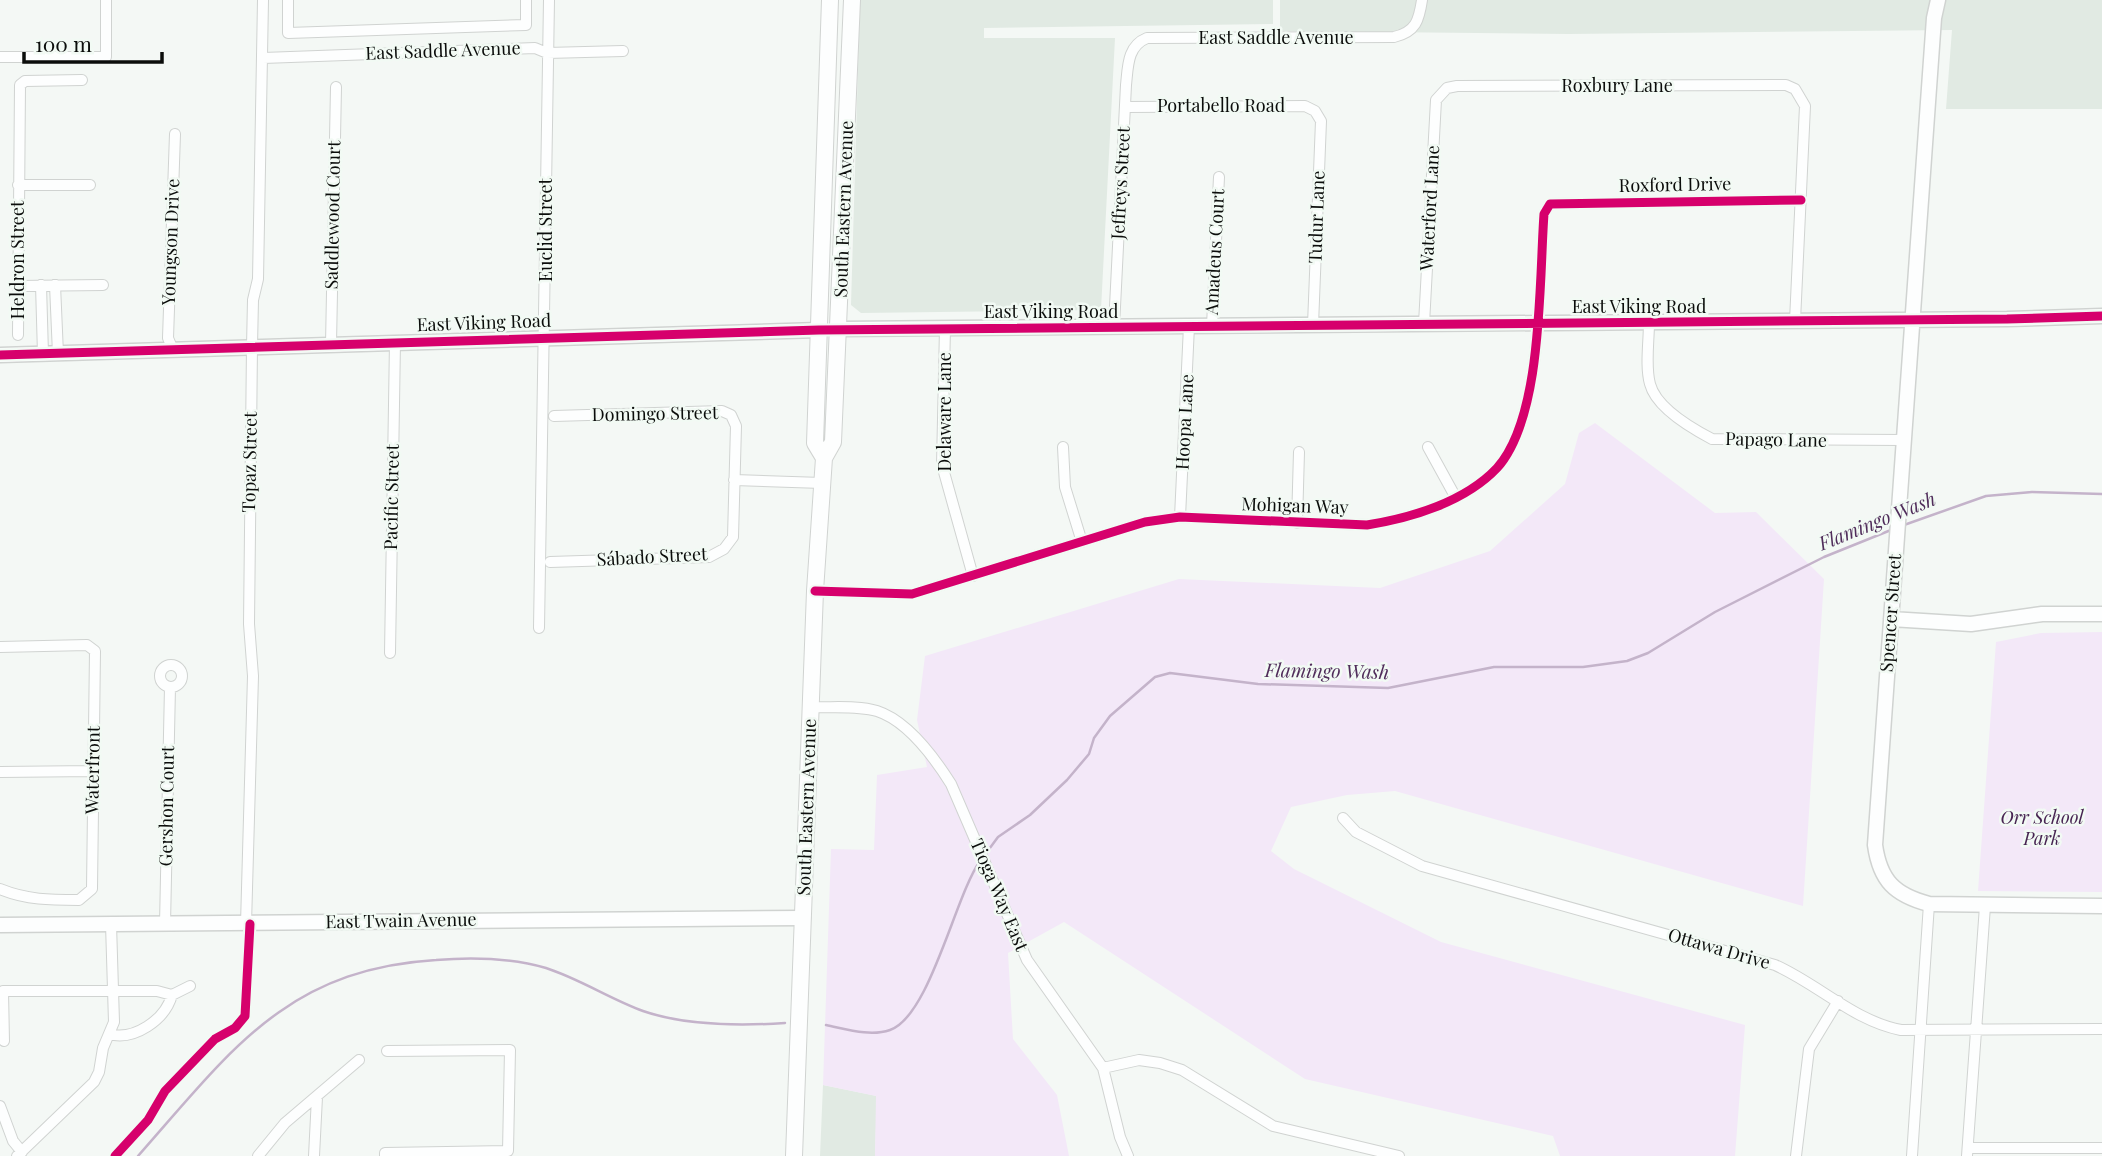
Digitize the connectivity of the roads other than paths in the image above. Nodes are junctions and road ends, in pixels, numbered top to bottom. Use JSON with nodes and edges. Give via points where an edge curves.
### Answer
{"nodes":[{"id":1,"x":106,"y":0,"type":"edge"},
{"id":2,"x":263,"y":0,"type":"edge"},
{"id":3,"x":288,"y":0,"type":"edge"},
{"id":4,"x":526,"y":0,"type":"edge"},
{"id":5,"x":549,"y":0,"type":"edge"},
{"id":6,"x":830,"y":0,"type":"edge"},
{"id":7,"x":842,"y":0,"type":"edge"},
{"id":8,"x":852,"y":0,"type":"edge"},
{"id":9,"x":1422,"y":0,"type":"edge"},
{"id":10,"x":1938,"y":0,"type":"edge"},
{"id":11,"x":852,"y":18,"type":"junction"},
{"id":12,"x":1138,"y":42,"type":"joint"},
{"id":13,"x":623,"y":51,"type":"dead end"},
{"id":14,"x":547,"y":52,"type":"junction"},
{"id":15,"x":0,"y":57,"type":"edge"},
{"id":16,"x":263,"y":58,"type":"junction"},
{"id":17,"x":82,"y":80,"type":"dead end"},
{"id":18,"x":336,"y":87,"type":"dead end"},
{"id":19,"x":1439,"y":93,"type":"joint"},
{"id":20,"x":1125,"y":107,"type":"junction"},
{"id":21,"x":1315,"y":111,"type":"joint"},
{"id":22,"x":174,"y":134,"type":"dead end"},
{"id":23,"x":1219,"y":177,"type":"dead end"},
{"id":24,"x":18,"y":185,"type":"junction"},
{"id":25,"x":90,"y":185,"type":"dead end"},
{"id":26,"x":1801,"y":200,"type":"junction"},
{"id":27,"x":1550,"y":204,"type":"joint"},
{"id":28,"x":41,"y":285,"type":"junction"},
{"id":29,"x":55,"y":285,"type":"junction"},
{"id":30,"x":103,"y":285,"type":"dead end"},
{"id":31,"x":17,"y":286,"type":"junction"},
{"id":32,"x":2102,"y":316,"type":"edge"},
{"id":33,"x":1912,"y":320,"type":"junction"},
{"id":34,"x":1795,"y":321,"type":"junction"},
{"id":35,"x":1535,"y":323,"type":"junction"},
{"id":36,"x":1649,"y":323,"type":"junction"},
{"id":37,"x":1424,"y":324,"type":"junction"},
{"id":38,"x":1313,"y":325,"type":"junction"},
{"id":39,"x":1189,"y":326,"type":"junction"},
{"id":40,"x":1212,"y":326,"type":"junction"},
{"id":41,"x":1114,"y":327,"type":"junction"},
{"id":42,"x":945,"y":328,"type":"junction"},
{"id":43,"x":840,"y":329,"type":"junction"},
{"id":44,"x":819,"y":330,"type":"junction"},
{"id":45,"x":18,"y":335,"type":"dead end"},
{"id":46,"x":546,"y":337,"type":"junction"},
{"id":47,"x":395,"y":342,"type":"junction"},
{"id":48,"x":331,"y":344,"type":"junction"},
{"id":49,"x":252,"y":346,"type":"junction"},
{"id":50,"x":173,"y":350,"type":"junction"},
{"id":51,"x":43,"y":354,"type":"junction"},
{"id":52,"x":58,"y":354,"type":"junction"},
{"id":53,"x":0,"y":355,"type":"edge"},
{"id":54,"x":554,"y":416,"type":"dead end"},
{"id":55,"x":1903,"y":440,"type":"junction"},
{"id":56,"x":1063,"y":447,"type":"dead end"},
{"id":57,"x":1428,"y":447,"type":"dead end"},
{"id":58,"x":1299,"y":452,"type":"dead end"},
{"id":59,"x":824,"y":458,"type":"junction"},
{"id":60,"x":734,"y":480,"type":"junction"},
{"id":61,"x":822,"y":484,"type":"junction"},
{"id":62,"x":1456,"y":498,"type":"junction"},
{"id":63,"x":1180,"y":517,"type":"junction"},
{"id":64,"x":1297,"y":523,"type":"junction"},
{"id":65,"x":1082,"y":542,"type":"junction"},
{"id":66,"x":550,"y":562,"type":"dead end"},
{"id":67,"x":973,"y":576,"type":"junction"},
{"id":68,"x":815,"y":591,"type":"junction"},
{"id":69,"x":2102,"y":614,"type":"edge"},
{"id":70,"x":1891,"y":619,"type":"junction"},
{"id":71,"x":539,"y":628,"type":"dead end"},
{"id":72,"x":0,"y":647,"type":"edge"},
{"id":73,"x":390,"y":653,"type":"dead end"},
{"id":74,"x":170,"y":687,"type":"dead end"},
{"id":75,"x":811,"y":707,"type":"junction"},
{"id":76,"x":93,"y":771,"type":"junction"},
{"id":77,"x":0,"y":772,"type":"edge"},
{"id":78,"x":1343,"y":818,"type":"dead end"},
{"id":79,"x":0,"y":889,"type":"edge"},
{"id":80,"x":1929,"y":904,"type":"junction"},
{"id":81,"x":1984,"y":906,"type":"junction"},
{"id":82,"x":2102,"y":906,"type":"edge"},
{"id":83,"x":803,"y":918,"type":"junction"},
{"id":84,"x":111,"y":924,"type":"junction"},
{"id":85,"x":165,"y":924,"type":"junction"},
{"id":86,"x":246,"y":924,"type":"junction"},
{"id":87,"x":0,"y":925,"type":"edge"},
{"id":88,"x":190,"y":986,"type":"dead end"},
{"id":89,"x":113,"y":990,"type":"junction"},
{"id":90,"x":172,"y":995,"type":"junction"},
{"id":91,"x":1838,"y":1000,"type":"junction"},
{"id":92,"x":2102,"y":1029,"type":"edge"},
{"id":93,"x":1920,"y":1030,"type":"junction"},
{"id":94,"x":1977,"y":1030,"type":"junction"},
{"id":95,"x":109,"y":1034,"type":"junction"},
{"id":96,"x":4,"y":1041,"type":"dead end"},
{"id":97,"x":387,"y":1051,"type":"dead end"},
{"id":98,"x":359,"y":1060,"type":"dead end"},
{"id":99,"x":1103,"y":1068,"type":"junction"},
{"id":100,"x":317,"y":1097,"type":"junction"},
{"id":101,"x":0,"y":1106,"type":"edge"},
{"id":102,"x":2102,"y":1147,"type":"edge"},
{"id":103,"x":1968,"y":1152,"type":"edge"},
{"id":104,"x":20,"y":1154,"type":"edge"},
{"id":105,"x":385,"y":1154,"type":"edge"},
{"id":106,"x":258,"y":1156,"type":"edge"},
{"id":107,"x":314,"y":1156,"type":"edge"},
{"id":108,"x":794,"y":1156,"type":"edge"},
{"id":109,"x":1128,"y":1156,"type":"edge"},
{"id":110,"x":1399,"y":1156,"type":"edge"},
{"id":111,"x":1796,"y":1156,"type":"edge"},
{"id":112,"x":1912,"y":1156,"type":"edge"}],
"edges":[{"from":1,"to":15,"type":"street","via":[[106,57]]},
{"from":2,"to":16,"type":"street","name":"Topaz Street"},
{"from":3,"to":4,"type":"street","via":[[288,33],[526,24]]},
{"from":5,"to":14,"type":"street","name":"Euclid Street"},
{"from":6,"to":44,"type":"main road","name":"South Eastern Avenue"},
{"from":7,"to":11,"type":"main road"},
{"from":8,"to":11,"type":"main road","name":"South Eastern Avenue"},
{"from":9,"to":12,"type":"street","name":"East Saddle Avenue","via":[[1413,30],[1394,37],[1147,38]]},
{"from":10,"to":33,"type":"street","name":"Spencer Street"},
{"from":11,"to":43,"type":"main road","name":"South Eastern Avenue"},
{"from":12,"to":20,"type":"street","name":"Jeffreys Street","via":[[1129,58]]},
{"from":13,"to":14,"type":"street","name":"East Saddle Avenue"},
{"from":14,"to":16,"type":"street","name":"East Saddle Avenue","via":[[535,48]]},
{"from":14,"to":46,"type":"street","name":"Euclid Street"},
{"from":16,"to":49,"type":"street","name":"Topaz Street"},
{"from":17,"to":24,"type":"street","name":"Heldron Street","via":[[25,81],[20,85]]},
{"from":18,"to":48,"type":"street","name":"Saddlewood Court"},
{"from":19,"to":26,"type":"street","name":"Roxbury Lane","via":[[1457,86],[1786,86],[1795,89],[1805,106]]},
{"from":19,"to":37,"type":"street","name":"Waterford Lane"},
{"from":20,"to":21,"type":"street","name":"Portabello Road","via":[[1305,106]]},
{"from":20,"to":41,"type":"street","name":"Jeffreys Street"},
{"from":21,"to":38,"type":"street","name":"Tudur Lane","via":[[1321,121]]},
{"from":22,"to":50,"type":"street","name":"Youngson Drive","via":[[168,338]]},
{"from":23,"to":40,"type":"street","name":"Amadeus Court"},
{"from":24,"to":25,"type":"street","name":"Heldron Street"},
{"from":24,"to":31,"type":"street","name":"Heldron Street"},
{"from":26,"to":27,"type":"street","name":"Roxford Drive"},
{"from":26,"to":34,"type":"street"},
{"from":27,"to":35,"type":"street","name":"Mohigan Way","via":[[1544,214]]},
{"from":28,"to":29,"type":"street"},
{"from":28,"to":31,"type":"street"},
{"from":28,"to":51,"type":"street"},
{"from":29,"to":30,"type":"street"},
{"from":29,"to":52,"type":"street"},
{"from":31,"to":45,"type":"street","name":"Heldron Street"},
{"from":32,"to":33,"type":"street","name":"East Viking Road"},
{"from":33,"to":34,"type":"street","name":"East Viking Road"},
{"from":33,"to":55,"type":"street","name":"Spencer Street"},
{"from":34,"to":36,"type":"street","name":"East Viking Road"},
{"from":35,"to":36,"type":"street","name":"East Viking Road"},
{"from":35,"to":37,"type":"street","name":"East Viking Road"},
{"from":35,"to":62,"type":"street","name":"Mohigan Way","via":[[1532,383],[1517,434],[1496,468]]},
{"from":36,"to":55,"type":"street","name":"Papago Lane","via":[[1648,380],[1652,391],[1712,439]]},
{"from":37,"to":38,"type":"street","name":"East Viking Road"},
{"from":38,"to":40,"type":"street","name":"East Viking Road"},
{"from":39,"to":40,"type":"street","name":"East Viking Road"},
{"from":39,"to":41,"type":"street","name":"East Viking Road"},
{"from":39,"to":63,"type":"street","name":"Hoopa Lane"},
{"from":41,"to":42,"type":"street","name":"East Viking Road"},
{"from":42,"to":43,"type":"street","name":"East Viking Road"},
{"from":42,"to":67,"type":"street","name":"Delaware Lane","via":[[942,464]]},
{"from":43,"to":44,"type":"street","name":"East Viking Road"},
{"from":43,"to":59,"type":"main road","name":"South Eastern Avenue","via":[[833,442]]},
{"from":44,"to":46,"type":"street","name":"East Viking Road"},
{"from":44,"to":59,"type":"main road","name":"South Eastern Avenue","via":[[815,443]]},
{"from":46,"to":47,"type":"street","name":"East Viking Road"},
{"from":46,"to":71,"type":"street","name":"Euclid Street"},
{"from":47,"to":48,"type":"street","name":"East Viking Road"},
{"from":47,"to":73,"type":"street","name":"Pacific Street"},
{"from":48,"to":49,"type":"street","name":"East Viking Road"},
{"from":49,"to":50,"type":"street","name":"East Viking Road"},
{"from":49,"to":86,"type":"street","name":"Topaz Street","via":[[249,624],[253,676]]},
{"from":50,"to":52,"type":"street","name":"East Viking Road"},
{"from":51,"to":52,"type":"street","name":"East Viking Road"},
{"from":51,"to":53,"type":"street","name":"East Viking Road"},
{"from":54,"to":60,"type":"street","name":"Domingo Street","via":[[722,411],[731,415],[736,426]]},
{"from":55,"to":70,"type":"street","name":"Spencer Street"},
{"from":56,"to":65,"type":"street","via":[[1065,487]]},
{"from":57,"to":62,"type":"street"},
{"from":58,"to":64,"type":"street"},
{"from":59,"to":61,"type":"main road","name":"South Eastern Avenue"},
{"from":60,"to":61,"type":"street"},
{"from":60,"to":66,"type":"street","name":"Sábado Street","via":[[733,537],[709,557]]},
{"from":61,"to":68,"type":"main road","name":"South Eastern Avenue"},
{"from":62,"to":64,"type":"street","name":"Mohigan Way","via":[[1395,521]]},
{"from":63,"to":64,"type":"street","name":"Mohigan Way"},
{"from":63,"to":65,"type":"street","name":"Mohigan Way","via":[[1145,522]]},
{"from":65,"to":67,"type":"street","name":"Mohigan Way"},
{"from":67,"to":68,"type":"street","name":"Mohigan Way","via":[[912,594]]},
{"from":68,"to":75,"type":"main road","name":"South Eastern Avenue"},
{"from":69,"to":70,"type":"street","via":[[2042,614],[1971,624]]},
{"from":70,"to":80,"type":"street","name":"Spencer Street","via":[[1877,861],[1888,883],[1907,898]]},
{"from":72,"to":76,"type":"street","name":"Waterfront","via":[[87,645],[95,651]]},
{"from":74,"to":85,"type":"street","name":"Gershon Court"},
{"from":75,"to":83,"type":"main road","name":"South Eastern Avenue"},
{"from":75,"to":99,"type":"street","name":"Tioga Way East","via":[[878,711],[900,724],[936,760],[951,784],[1027,960]]},
{"from":76,"to":77,"type":"street"},
{"from":76,"to":79,"type":"street","name":"Waterfront","via":[[92,889],[79,900],[23,899]]},
{"from":78,"to":91,"type":"street","name":"Ottawa Drive","via":[[1374,843],[1422,866],[1775,964]]},
{"from":80,"to":81,"type":"street"},
{"from":80,"to":93,"type":"street"},
{"from":81,"to":82,"type":"street"},
{"from":81,"to":94,"type":"street"},
{"from":83,"to":86,"type":"street","name":"East Twain Avenue"},
{"from":83,"to":108,"type":"main road","name":"South Eastern Avenue"},
{"from":84,"to":85,"type":"street","name":"East Twain Avenue"},
{"from":84,"to":87,"type":"street","name":"East Twain Avenue"},
{"from":84,"to":89,"type":"street"},
{"from":85,"to":86,"type":"street","name":"East Twain Avenue"},
{"from":88,"to":90,"type":"street"},
{"from":89,"to":90,"type":"street"},
{"from":89,"to":95,"type":"street","via":[[114,1022]]},
{"from":89,"to":96,"type":"street","via":[[3,990]]},
{"from":90,"to":95,"type":"street","via":[[169,1005],[144,1029],[122,1038]]},
{"from":91,"to":93,"type":"street","name":"Ottawa Drive","via":[[1881,1026]]},
{"from":91,"to":111,"type":"street","via":[[1809,1049]]},
{"from":92,"to":94,"type":"street","name":"Ottawa Drive"},
{"from":93,"to":94,"type":"street","name":"Ottawa Drive"},
{"from":93,"to":112,"type":"street"},
{"from":94,"to":103,"type":"street"},
{"from":95,"to":104,"type":"street","via":[[94,1082]]},
{"from":97,"to":105,"type":"street","via":[[510,1050],[508,1151]]},
{"from":98,"to":100,"type":"street"},
{"from":99,"to":109,"type":"street","name":"Tioga Way East"},
{"from":99,"to":110,"type":"street","via":[[1139,1060],[1160,1063],[1182,1070],[1273,1126]]},
{"from":100,"to":106,"type":"street","via":[[285,1123]]},
{"from":100,"to":107,"type":"street"},
{"from":101,"to":104,"type":"street"},
{"from":102,"to":103,"type":"street"}]}
